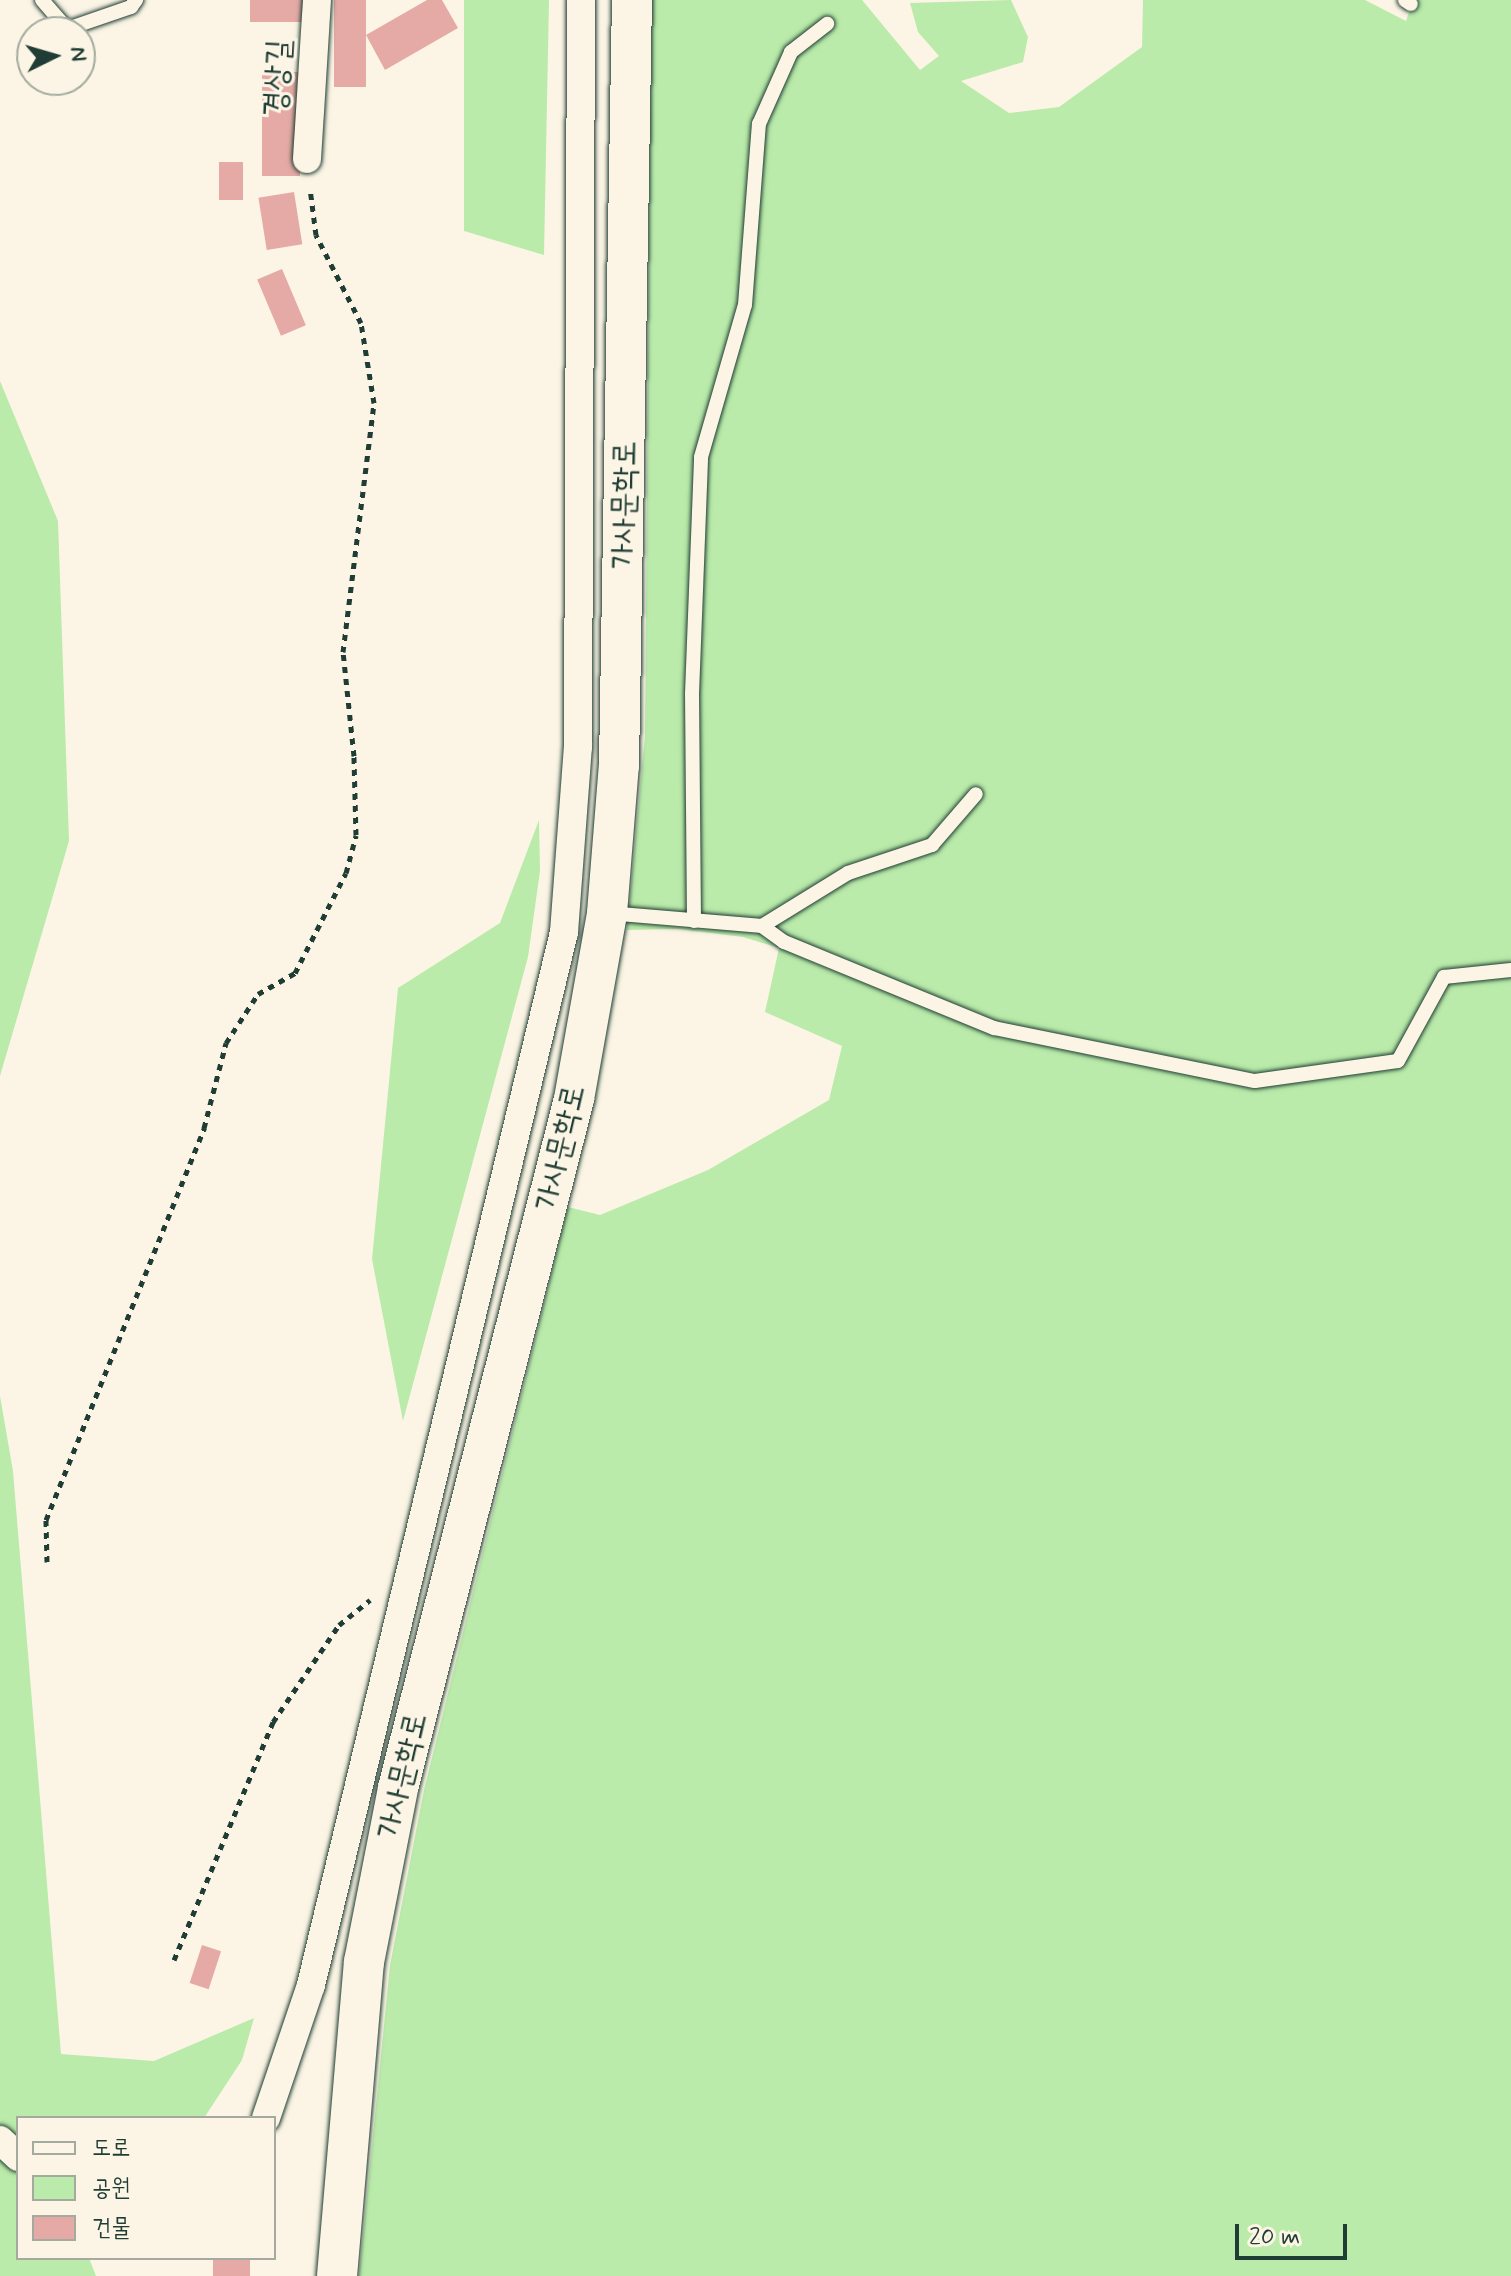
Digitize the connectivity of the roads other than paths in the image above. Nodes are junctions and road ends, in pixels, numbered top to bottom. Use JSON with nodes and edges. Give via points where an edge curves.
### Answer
{"nodes":[{"id":1,"x":42,"y":0,"type":"edge"},
{"id":2,"x":136,"y":0,"type":"edge"},
{"id":3,"x":317,"y":0,"type":"edge"},
{"id":4,"x":581,"y":0,"type":"edge"},
{"id":5,"x":632,"y":0,"type":"edge"},
{"id":6,"x":827,"y":24,"type":"dead end"},
{"id":7,"x":307,"y":159,"type":"road end"},
{"id":8,"x":976,"y":794,"type":"dead end"},
{"id":9,"x":607,"y":913,"type":"junction"},
{"id":10,"x":694,"y":921,"type":"junction"},
{"id":11,"x":762,"y":926,"type":"junction"},
{"id":12,"x":1511,"y":970,"type":"edge"},
{"id":13,"x":267,"y":2116,"type":"edge"},
{"id":14,"x":0,"y":2140,"type":"edge"},
{"id":15,"x":16,"y":2155,"type":"edge"},
{"id":16,"x":337,"y":2276,"type":"edge"}],
"edges":[{"from":1,"to":2,"type":"lane","via":[[67,29],[131,7]]},
{"from":3,"to":7,"type":"street","name":"경상길"},
{"from":4,"to":13,"type":"street","name":"가사문학로","via":[[578,747],[564,932],[311,1985]]},
{"from":5,"to":9,"type":"main road","name":"가사문학로","via":[[619,765]]},
{"from":6,"to":10,"type":"lane","via":[[791,52],[759,124],[745,305],[701,457],[692,694]]},
{"from":8,"to":11,"type":"lane","via":[[932,845],[848,873]]},
{"from":9,"to":10,"type":"lane"},
{"from":9,"to":16,"type":"main road","name":"가사문학로","via":[[574,1099],[398,1788],[364,1962]]},
{"from":10,"to":11,"type":"lane"},
{"from":11,"to":12,"type":"lane","via":[[784,942],[994,1028],[1255,1081],[1398,1061],[1444,977]]},
{"from":14,"to":15,"type":"street"}]}
